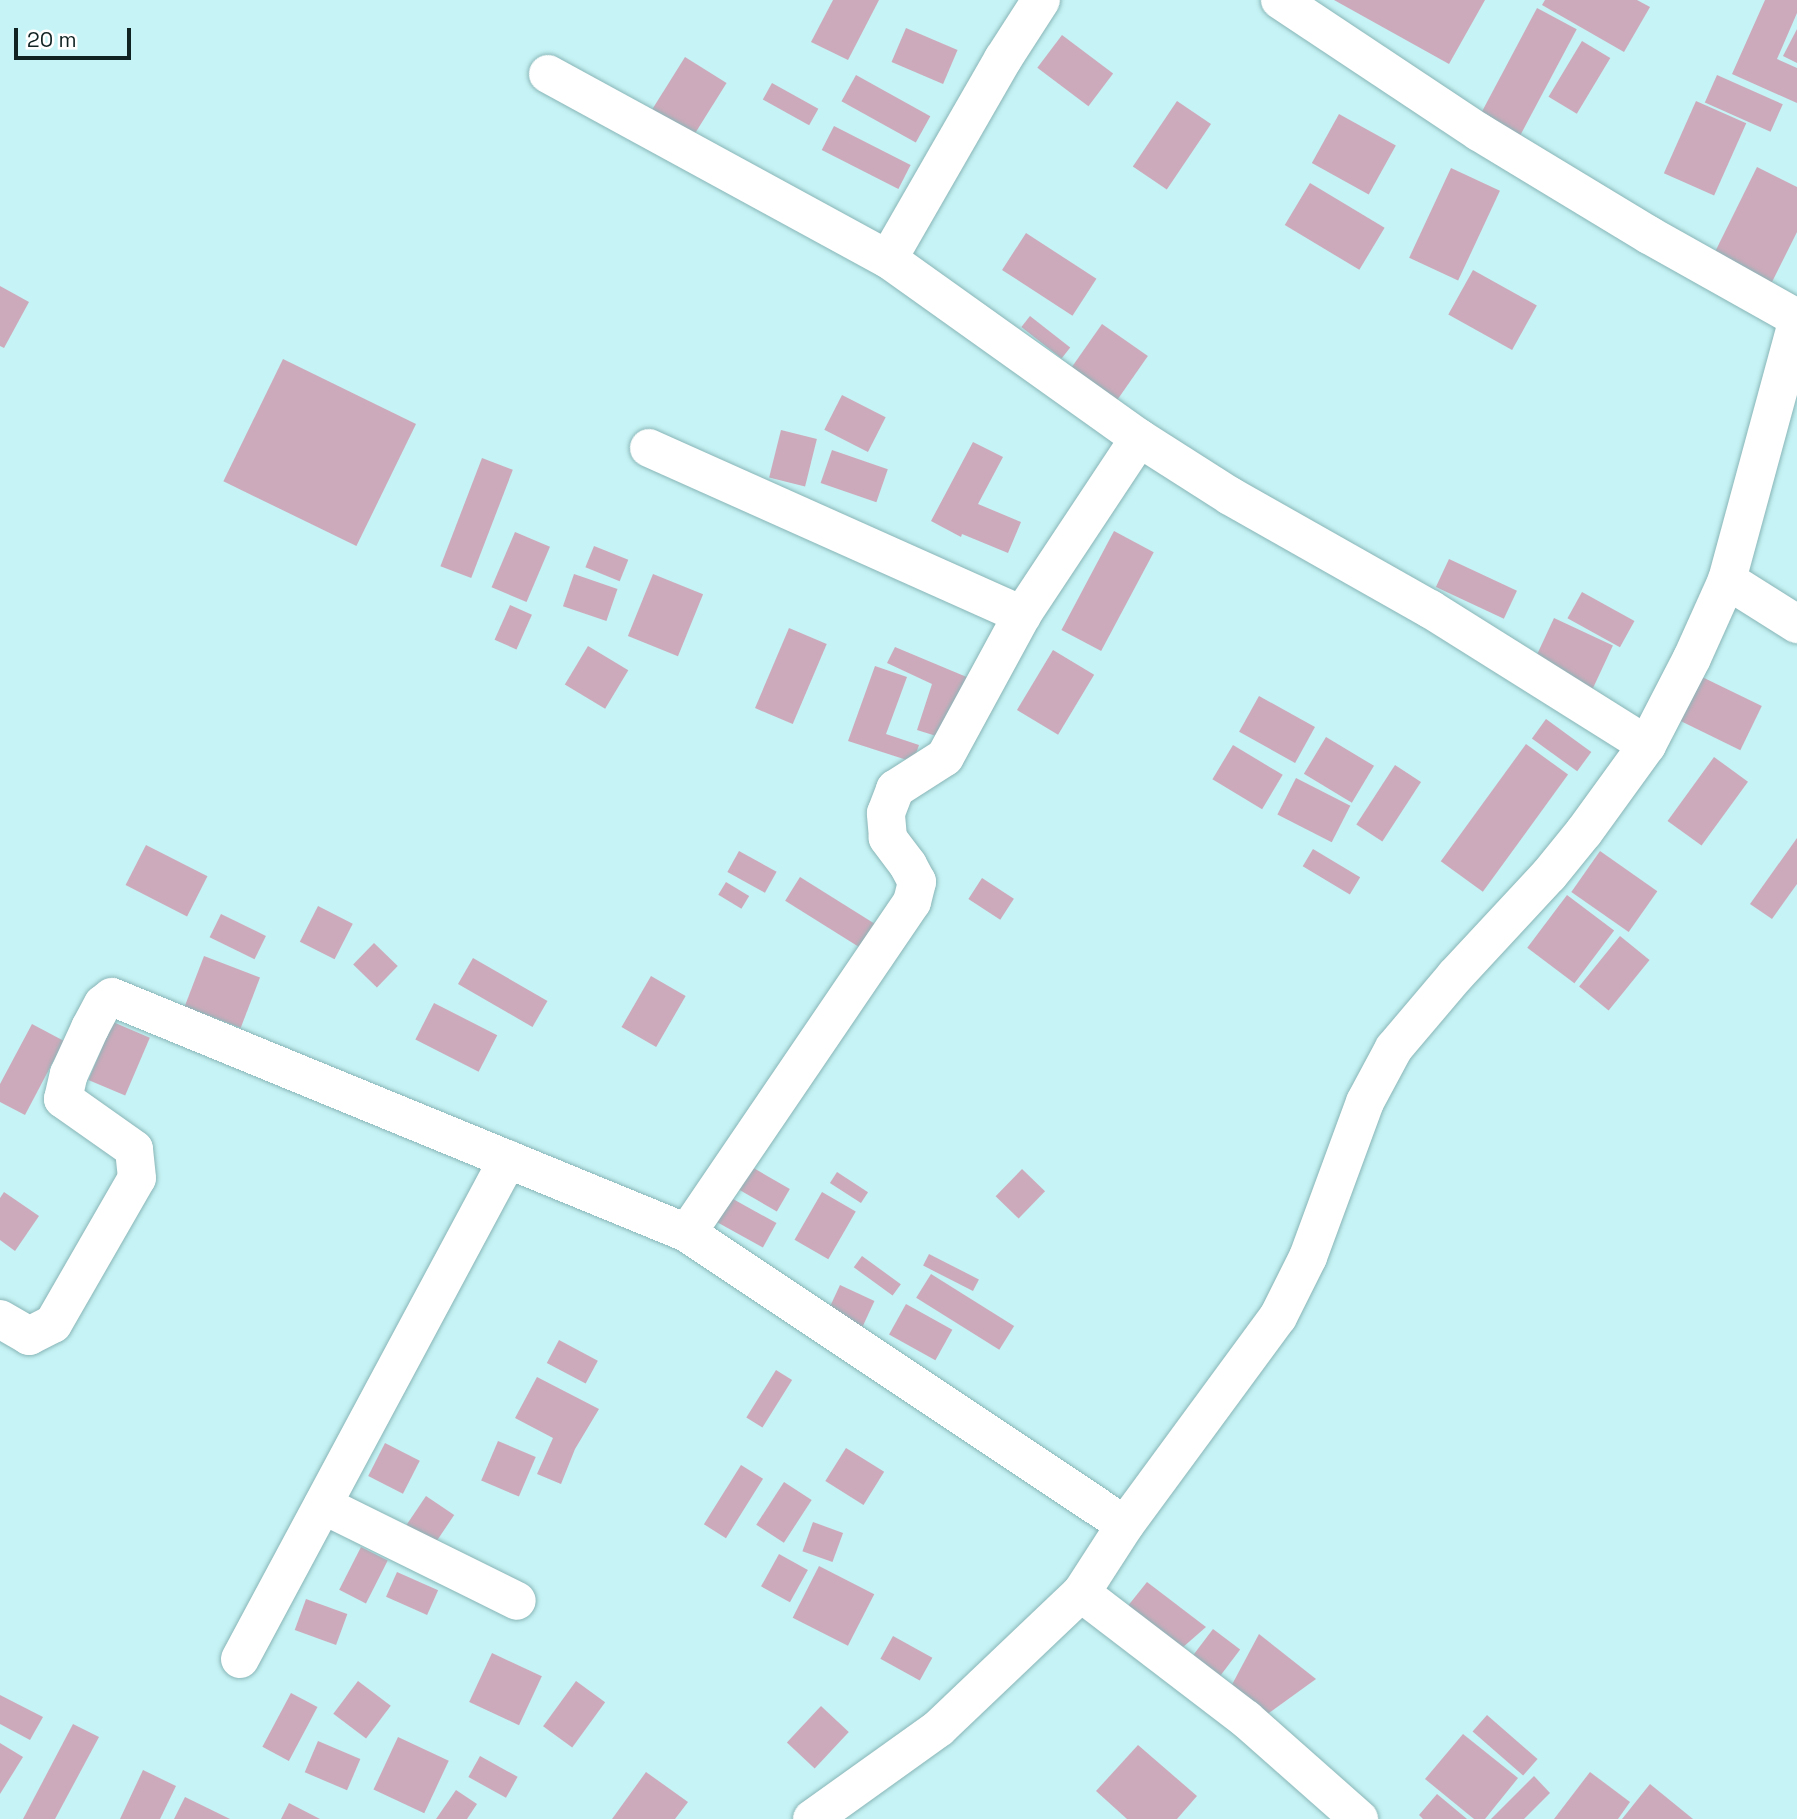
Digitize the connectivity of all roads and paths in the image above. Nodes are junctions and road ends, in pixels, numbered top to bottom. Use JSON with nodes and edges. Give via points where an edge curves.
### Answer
{"nodes":[{"id":1,"x":1041,"y":0,"type":"edge"},
{"id":2,"x":1280,"y":0,"type":"edge"},
{"id":3,"x":548,"y":74,"type":"dead end"},
{"id":4,"x":888,"y":259,"type":"junction"},
{"id":5,"x":1797,"y":321,"type":"edge"},
{"id":6,"x":1139,"y":438,"type":"junction"},
{"id":7,"x":649,"y":448,"type":"dead end"},
{"id":8,"x":1727,"y":580,"type":"junction"},
{"id":9,"x":1022,"y":615,"type":"junction"},
{"id":10,"x":1797,"y":624,"type":"edge"},
{"id":11,"x":1647,"y":745,"type":"junction"},
{"id":12,"x":508,"y":1159,"type":"junction"},
{"id":13,"x":687,"y":1234,"type":"junction"},
{"id":14,"x":0,"y":1319,"type":"edge"},
{"id":15,"x":323,"y":1504,"type":"junction"},
{"id":16,"x":1125,"y":1525,"type":"junction"},
{"id":17,"x":1081,"y":1593,"type":"junction"},
{"id":18,"x":517,"y":1601,"type":"dead end"},
{"id":19,"x":240,"y":1659,"type":"dead end"},
{"id":20,"x":836,"y":1813,"type":"edge"},
{"id":21,"x":1359,"y":1819,"type":"edge"}],
"edges":[{"from":1,"to":4,"type":"street"},
{"from":2,"to":5,"type":"street","via":[[1479,132]]},
{"from":3,"to":4,"type":"street"},
{"from":4,"to":6,"type":"street"},
{"from":5,"to":8,"type":"street"},
{"from":6,"to":9,"type":"street"},
{"from":6,"to":11,"type":"street","via":[[1230,496],[1430,608]]},
{"from":7,"to":9,"type":"street"},
{"from":8,"to":10,"type":"street"},
{"from":8,"to":11,"type":"street"},
{"from":9,"to":13,"type":"street","via":[[945,757],[895,789],[886,813],[888,838],[917,882],[912,902]]},
{"from":11,"to":16,"type":"street","via":[[1549,875],[1394,1048],[1365,1102],[1308,1257],[1278,1317]]},
{"from":12,"to":13,"type":"street"},
{"from":12,"to":14,"type":"street","via":[[112,997],[90,1028],[62,1100],[134,1149],[137,1178],[53,1324],[29,1336]]},
{"from":12,"to":15,"type":"street"},
{"from":13,"to":16,"type":"street"},
{"from":15,"to":18,"type":"street"},
{"from":15,"to":19,"type":"street"},
{"from":16,"to":17,"type":"street"},
{"from":17,"to":20,"type":"street","via":[[939,1728]]},
{"from":17,"to":21,"type":"street","via":[[1246,1719]]}]}
